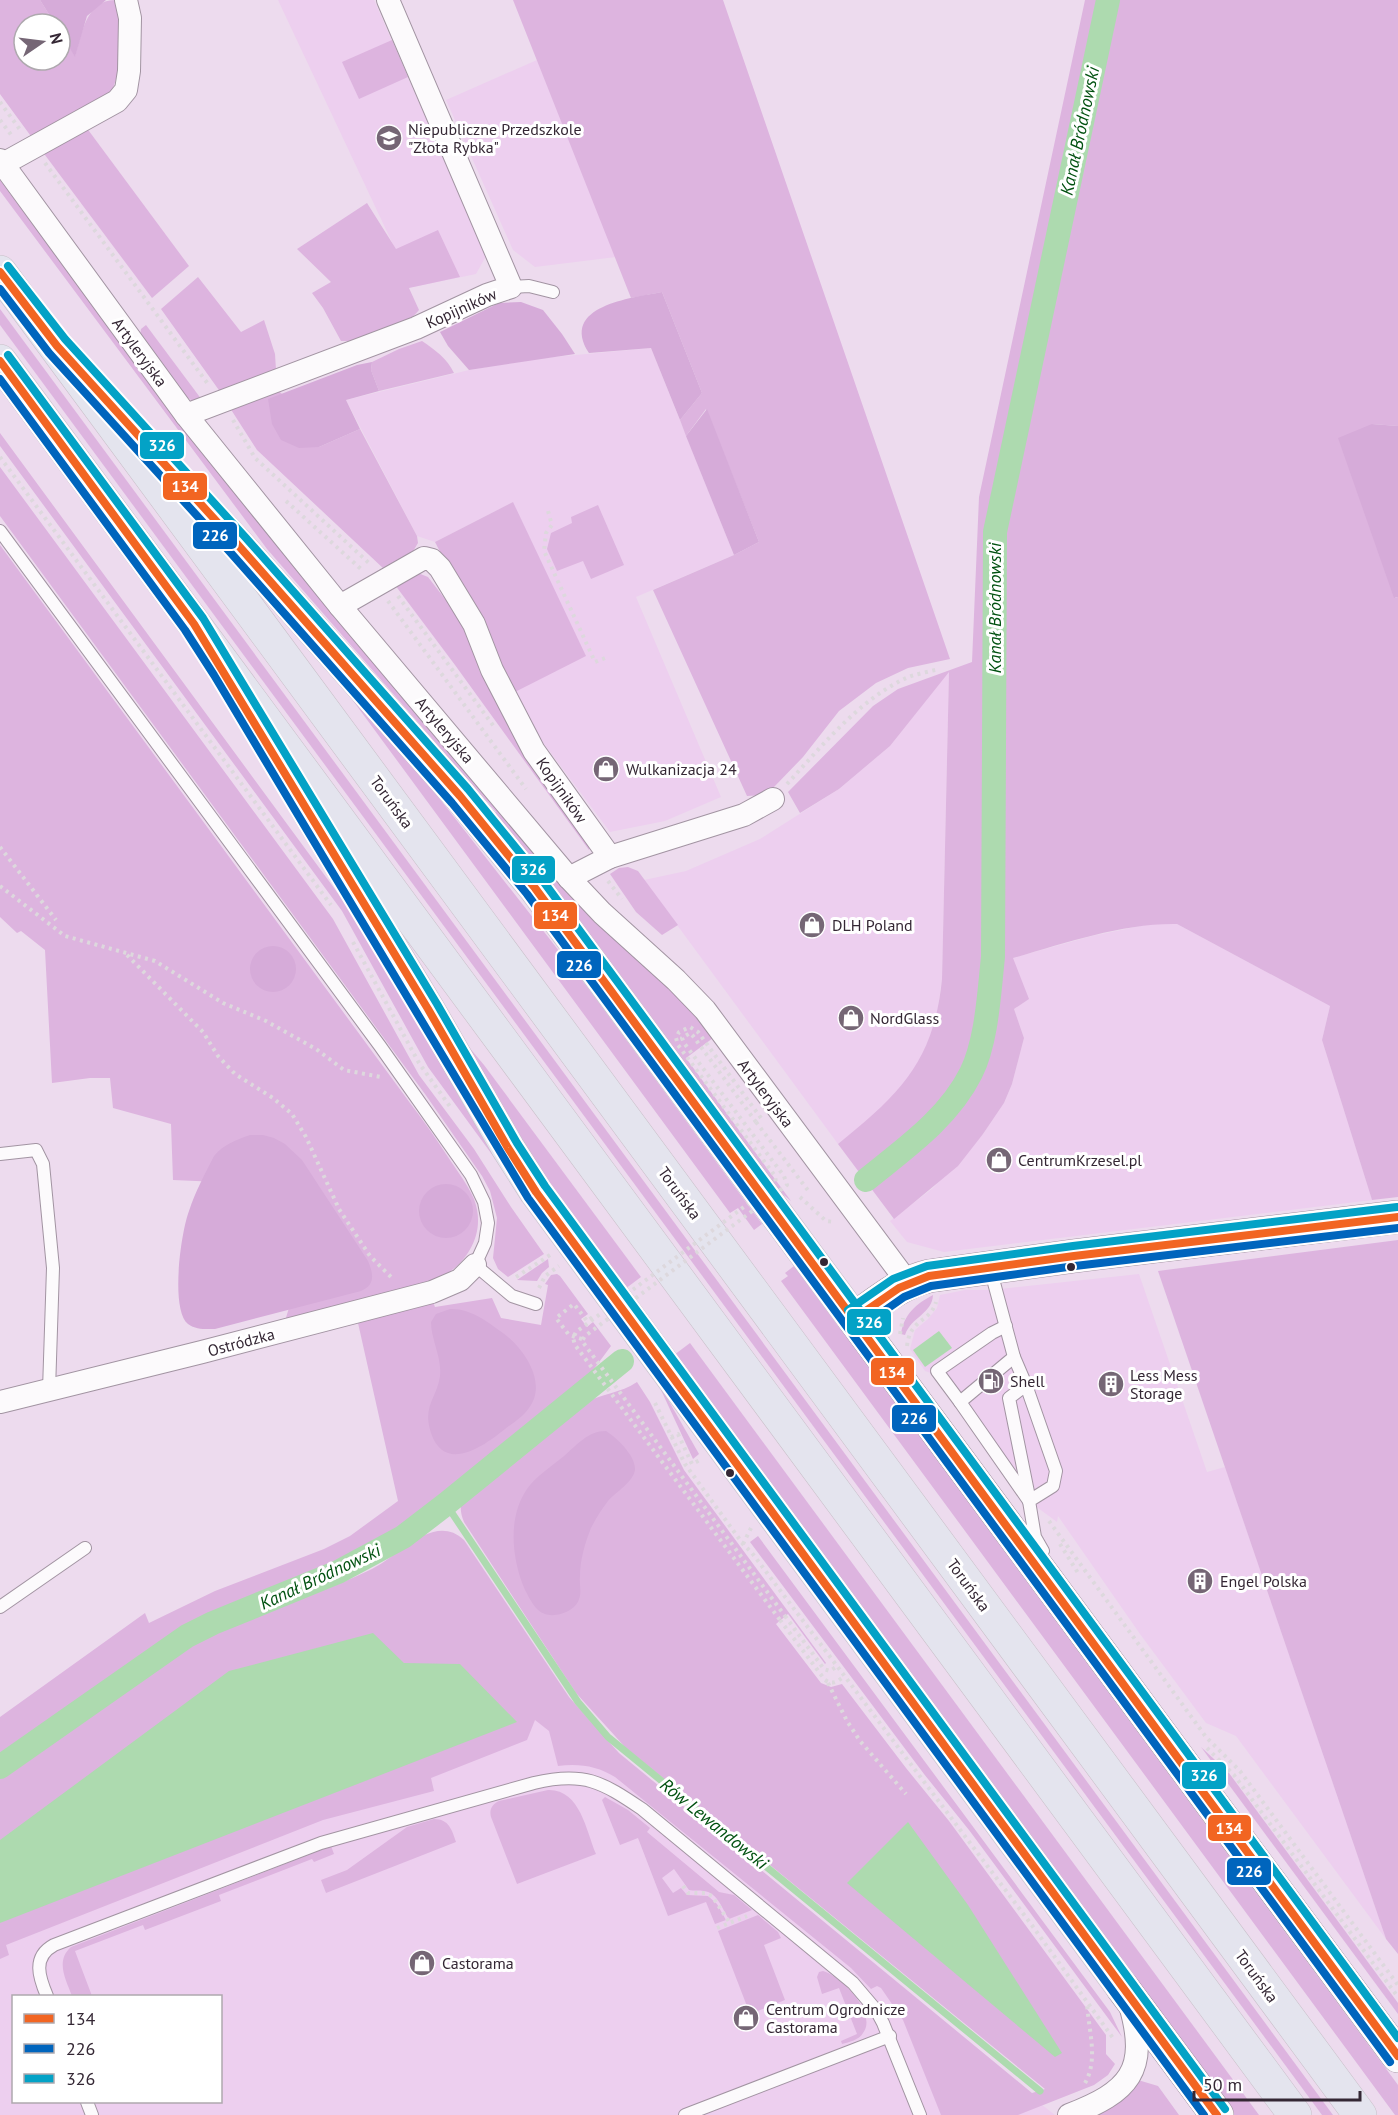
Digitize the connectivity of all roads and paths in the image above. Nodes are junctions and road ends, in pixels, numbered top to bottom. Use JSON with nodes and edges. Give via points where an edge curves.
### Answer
{"nodes":[{"id":1,"x":388,"y":0,"type":"edge"},
{"id":2,"x":128,"y":9,"type":"edge"},
{"id":3,"x":0,"y":102,"type":"edge"},
{"id":4,"x":0,"y":120,"type":"edge"},
{"id":5,"x":28,"y":150,"type":"junction"},
{"id":6,"x":1,"y":162,"type":"edge"},
{"id":7,"x":0,"y":272,"type":"edge"},
{"id":8,"x":511,"y":287,"type":"junction"},
{"id":9,"x":554,"y":292,"type":"dead end"},
{"id":10,"x":22,"y":302,"type":"junction"},
{"id":11,"x":0,"y":361,"type":"edge"},
{"id":12,"x":221,"y":402,"type":"junction"},
{"id":13,"x":186,"y":415,"type":"junction"},
{"id":14,"x":0,"y":456,"type":"edge"},
{"id":15,"x":283,"y":498,"type":"dead end"},
{"id":16,"x":548,"y":511,"type":"dead end"},
{"id":17,"x":0,"y":531,"type":"edge"},
{"id":18,"x":381,"y":583,"type":"junction"},
{"id":19,"x":340,"y":606,"type":"junction"},
{"id":20,"x":194,"y":624,"type":"junction"},
{"id":21,"x":608,"y":657,"type":"dead end"},
{"id":22,"x":939,"y":669,"type":"dead end"},
{"id":23,"x":496,"y":729,"type":"dead end"},
{"id":24,"x":532,"y":798,"type":"dead end"},
{"id":25,"x":773,"y":799,"type":"joint"},
{"id":26,"x":0,"y":847,"type":"edge"},
{"id":27,"x":599,"y":862,"type":"junction"},
{"id":28,"x":569,"y":878,"type":"junction"},
{"id":29,"x":0,"y":886,"type":"edge"},
{"id":30,"x":616,"y":901,"type":"dead end"},
{"id":31,"x":627,"y":906,"type":"dead end"},
{"id":32,"x":333,"y":907,"type":"dead end"},
{"id":33,"x":56,"y":920,"type":"dead end"},
{"id":34,"x":350,"y":936,"type":"dead end"},
{"id":35,"x":124,"y":953,"type":"junction"},
{"id":36,"x":405,"y":1082,"type":"junction"},
{"id":37,"x":457,"y":1116,"type":"dead end"},
{"id":38,"x":761,"y":1118,"type":"dead end"},
{"id":39,"x":756,"y":1122,"type":"dead end"},
{"id":40,"x":0,"y":1154,"type":"edge"},
{"id":41,"x":790,"y":1207,"type":"junction"},
{"id":42,"x":1398,"y":1217,"type":"edge"},
{"id":43,"x":834,"y":1222,"type":"dead end"},
{"id":44,"x":553,"y":1253,"type":"dead end"},
{"id":45,"x":562,"y":1264,"type":"junction"},
{"id":46,"x":475,"y":1265,"type":"junction"},
{"id":47,"x":989,"y":1267,"type":"junction"},
{"id":48,"x":567,"y":1272,"type":"dead end"},
{"id":49,"x":916,"y":1290,"type":"junction"},
{"id":50,"x":405,"y":1299,"type":"junction"},
{"id":51,"x":537,"y":1304,"type":"joint"},
{"id":52,"x":854,"y":1319,"type":"junction"},
{"id":53,"x":619,"y":1324,"type":"junction"},
{"id":54,"x":1006,"y":1326,"type":"junction"},
{"id":55,"x":574,"y":1338,"type":"junction"},
{"id":56,"x":582,"y":1339,"type":"junction"},
{"id":57,"x":1014,"y":1357,"type":"junction"},
{"id":58,"x":1026,"y":1385,"type":"junction"},
{"id":59,"x":49,"y":1390,"type":"junction"},
{"id":60,"x":653,"y":1397,"type":"dead end"},
{"id":61,"x":0,"y":1402,"type":"edge"},
{"id":62,"x":960,"y":1402,"type":"junction"},
{"id":63,"x":1030,"y":1508,"type":"junction"},
{"id":64,"x":85,"y":1548,"type":"dead end"},
{"id":65,"x":1080,"y":1575,"type":"dead end"},
{"id":66,"x":0,"y":1607,"type":"edge"},
{"id":67,"x":1067,"y":1609,"type":"junction"},
{"id":68,"x":836,"y":1667,"type":"junction"},
{"id":69,"x":843,"y":1677,"type":"junction"},
{"id":70,"x":828,"y":1683,"type":"junction"},
{"id":71,"x":1195,"y":1732,"type":"dead end"},
{"id":72,"x":906,"y":1794,"type":"dead end"},
{"id":73,"x":683,"y":1886,"type":"dead end"},
{"id":74,"x":765,"y":1909,"type":"junction"},
{"id":75,"x":730,"y":1923,"type":"junction"},
{"id":76,"x":717,"y":1928,"type":"dead end"},
{"id":77,"x":1398,"y":1985,"type":"edge"},
{"id":78,"x":1122,"y":1987,"type":"junction"},
{"id":79,"x":47,"y":1995,"type":"edge"},
{"id":80,"x":1398,"y":1997,"type":"edge"},
{"id":81,"x":1087,"y":2002,"type":"junction"},
{"id":82,"x":890,"y":2037,"type":"junction"},
{"id":83,"x":1116,"y":2043,"type":"dead end"},
{"id":84,"x":1398,"y":2056,"type":"edge"},
{"id":85,"x":1084,"y":2086,"type":"dead end"},
{"id":86,"x":685,"y":2115,"type":"edge"},
{"id":87,"x":920,"y":2115,"type":"edge"},
{"id":88,"x":1069,"y":2115,"type":"edge"},
{"id":89,"x":1217,"y":2115,"type":"edge"},
{"id":90,"x":1295,"y":2115,"type":"edge"},
{"id":91,"x":1360,"y":2115,"type":"edge"}],
"edges":[{"from":1,"to":8,"type":"street","name":"Kopijników"},
{"from":2,"to":5,"type":"street","via":[[131,44],[126,90],[117,101]]},
{"from":3,"to":5,"type":"path"},
{"from":4,"to":5,"type":"path"},
{"from":5,"to":6,"type":"street"},
{"from":5,"to":12,"type":"path"},
{"from":6,"to":13,"type":"street","name":"Artyleryjska"},
{"from":7,"to":10,"type":"highway","name":"Toruńska"},
{"from":8,"to":9,"type":"lane","via":[[529,286]]},
{"from":8,"to":12,"type":"street","name":"Kopijników","via":[[416,328]]},
{"from":10,"to":41,"type":"highway","via":[[493,835]]},
{"from":10,"to":91,"type":"highway","name":"Toruńska"},
{"from":11,"to":20,"type":"highway"},
{"from":12,"to":13,"type":"street","name":"Kopijników"},
{"from":12,"to":18,"type":"path","via":[[255,458]]},
{"from":13,"to":19,"type":"street","name":"Artyleryjska"},
{"from":14,"to":32,"type":"path"},
{"from":15,"to":18,"type":"path"},
{"from":16,"to":21,"type":"path","via":[[552,525],[546,533],[544,551],[595,662]]},
{"from":17,"to":36,"type":"lane"},
{"from":18,"to":19,"type":"street","name":"Kopijników"},
{"from":18,"to":23,"type":"path"},
{"from":18,"to":24,"type":"path"},
{"from":18,"to":27,"type":"street","name":"Kopijników","via":[[424,558],[440,568],[474,624],[492,670],[534,750]]},
{"from":19,"to":28,"type":"street","name":"Artyleryjska"},
{"from":20,"to":53,"type":"highway","via":[[252,714],[508,1148]]},
{"from":20,"to":90,"type":"highway"},
{"from":22,"to":25,"type":"path","via":[[905,679],[869,701]]},
{"from":25,"to":27,"type":"street","via":[[744,814]]},
{"from":26,"to":33,"type":"path"},
{"from":27,"to":28,"type":"street"},
{"from":27,"to":30,"type":"path"},
{"from":27,"to":31,"type":"path"},
{"from":28,"to":49,"type":"street","name":"Artyleryjska","via":[[698,1003]]},
{"from":29,"to":35,"type":"path","via":[[65,936]]},
{"from":34,"to":37,"type":"path","via":[[419,1063]]},
{"from":35,"to":36,"type":"path","via":[[155,961],[223,1004],[266,1020],[344,1070]]},
{"from":35,"to":50,"type":"path","via":[[203,1032],[235,1074],[292,1114],[339,1209],[370,1256],[398,1284]]},
{"from":36,"to":46,"type":"lane","via":[[471,1175],[484,1202],[488,1233]]},
{"from":38,"to":55,"type":"path","bridge":true,"via":[[698,1032],[690,1027],[679,1032],[678,1045],[775,1176],[776,1183],[578,1330]]},
{"from":39,"to":56,"type":"path","bridge":true,"via":[[693,1036],[685,1035],[684,1043],[787,1185]]},
{"from":40,"to":59,"type":"lane","via":[[36,1150],[43,1164],[53,1268]]},
{"from":41,"to":43,"type":"path","via":[[814,1210],[828,1222]]},
{"from":41,"to":52,"type":"highway","via":[[808,1256]]},
{"from":42,"to":47,"type":"street"},
{"from":44,"to":45,"type":"path"},
{"from":45,"to":48,"type":"path"},
{"from":45,"to":51,"type":"path","via":[[542,1280]]},
{"from":46,"to":50,"type":"street","name":"Ostródzka","via":[[451,1284]]},
{"from":46,"to":51,"type":"lane","via":[[512,1296]]},
{"from":47,"to":49,"type":"street"},
{"from":47,"to":54,"type":"lane"},
{"from":49,"to":49,"type":"path","via":[[936,1297],[934,1307],[911,1329],[908,1350],[900,1324]]},
{"from":49,"to":52,"type":"street","via":[[886,1295]]},
{"from":50,"to":59,"type":"street","name":"Ostródzka"},
{"from":52,"to":67,"type":"street"},
{"from":53,"to":55,"type":"path","via":[[597,1313],[587,1321],[574,1304],[556,1318]]},
{"from":53,"to":78,"type":"highway","via":[[662,1364]]},
{"from":54,"to":57,"type":"lane"},
{"from":54,"to":62,"type":"lane","via":[[937,1371]]},
{"from":55,"to":56,"type":"path","bridge":true},
{"from":55,"to":70,"type":"path","bridge":true,"via":[[575,1345]]},
{"from":56,"to":68,"type":"path","bridge":true,"via":[[824,1669],[831,1671]]},
{"from":57,"to":58,"type":"lane"},
{"from":57,"to":62,"type":"lane"},
{"from":58,"to":63,"type":"lane","via":[[1009,1398]]},
{"from":58,"to":63,"type":"lane","via":[[1056,1471],[1053,1486]]},
{"from":59,"to":61,"type":"street","name":"Ostródzka"},
{"from":60,"to":68,"type":"path","via":[[687,1468]]},
{"from":62,"to":63,"type":"lane"},
{"from":63,"to":65,"type":"path"},
{"from":63,"to":67,"type":"lane","via":[[1037,1543],[1061,1577]]},
{"from":63,"to":77,"type":"path","via":[[1056,1528],[1206,1737],[1240,1771]]},
{"from":64,"to":66,"type":"lane"},
{"from":67,"to":84,"type":"street"},
{"from":68,"to":69,"type":"path"},
{"from":69,"to":70,"type":"path"},
{"from":69,"to":81,"type":"path"},
{"from":70,"to":72,"type":"path","via":[[856,1735]]},
{"from":71,"to":80,"type":"path","via":[[1234,1774]]},
{"from":73,"to":75,"type":"path","via":[[688,1893],[712,1896]]},
{"from":74,"to":75,"type":"path"},
{"from":74,"to":79,"type":"lane","via":[[627,1799],[599,1784],[562,1777],[335,1839],[54,1945],[42,1955],[38,1968]]},
{"from":74,"to":82,"type":"lane","via":[[853,1983],[876,2010]]},
{"from":75,"to":76,"type":"path"},
{"from":78,"to":88,"type":"street","via":[[1136,2034],[1132,2068],[1112,2095]]},
{"from":78,"to":89,"type":"street"},
{"from":81,"to":83,"type":"path"},
{"from":81,"to":85,"type":"path","via":[[1092,2058]]},
{"from":82,"to":86,"type":"lane"},
{"from":82,"to":87,"type":"lane"}]}
